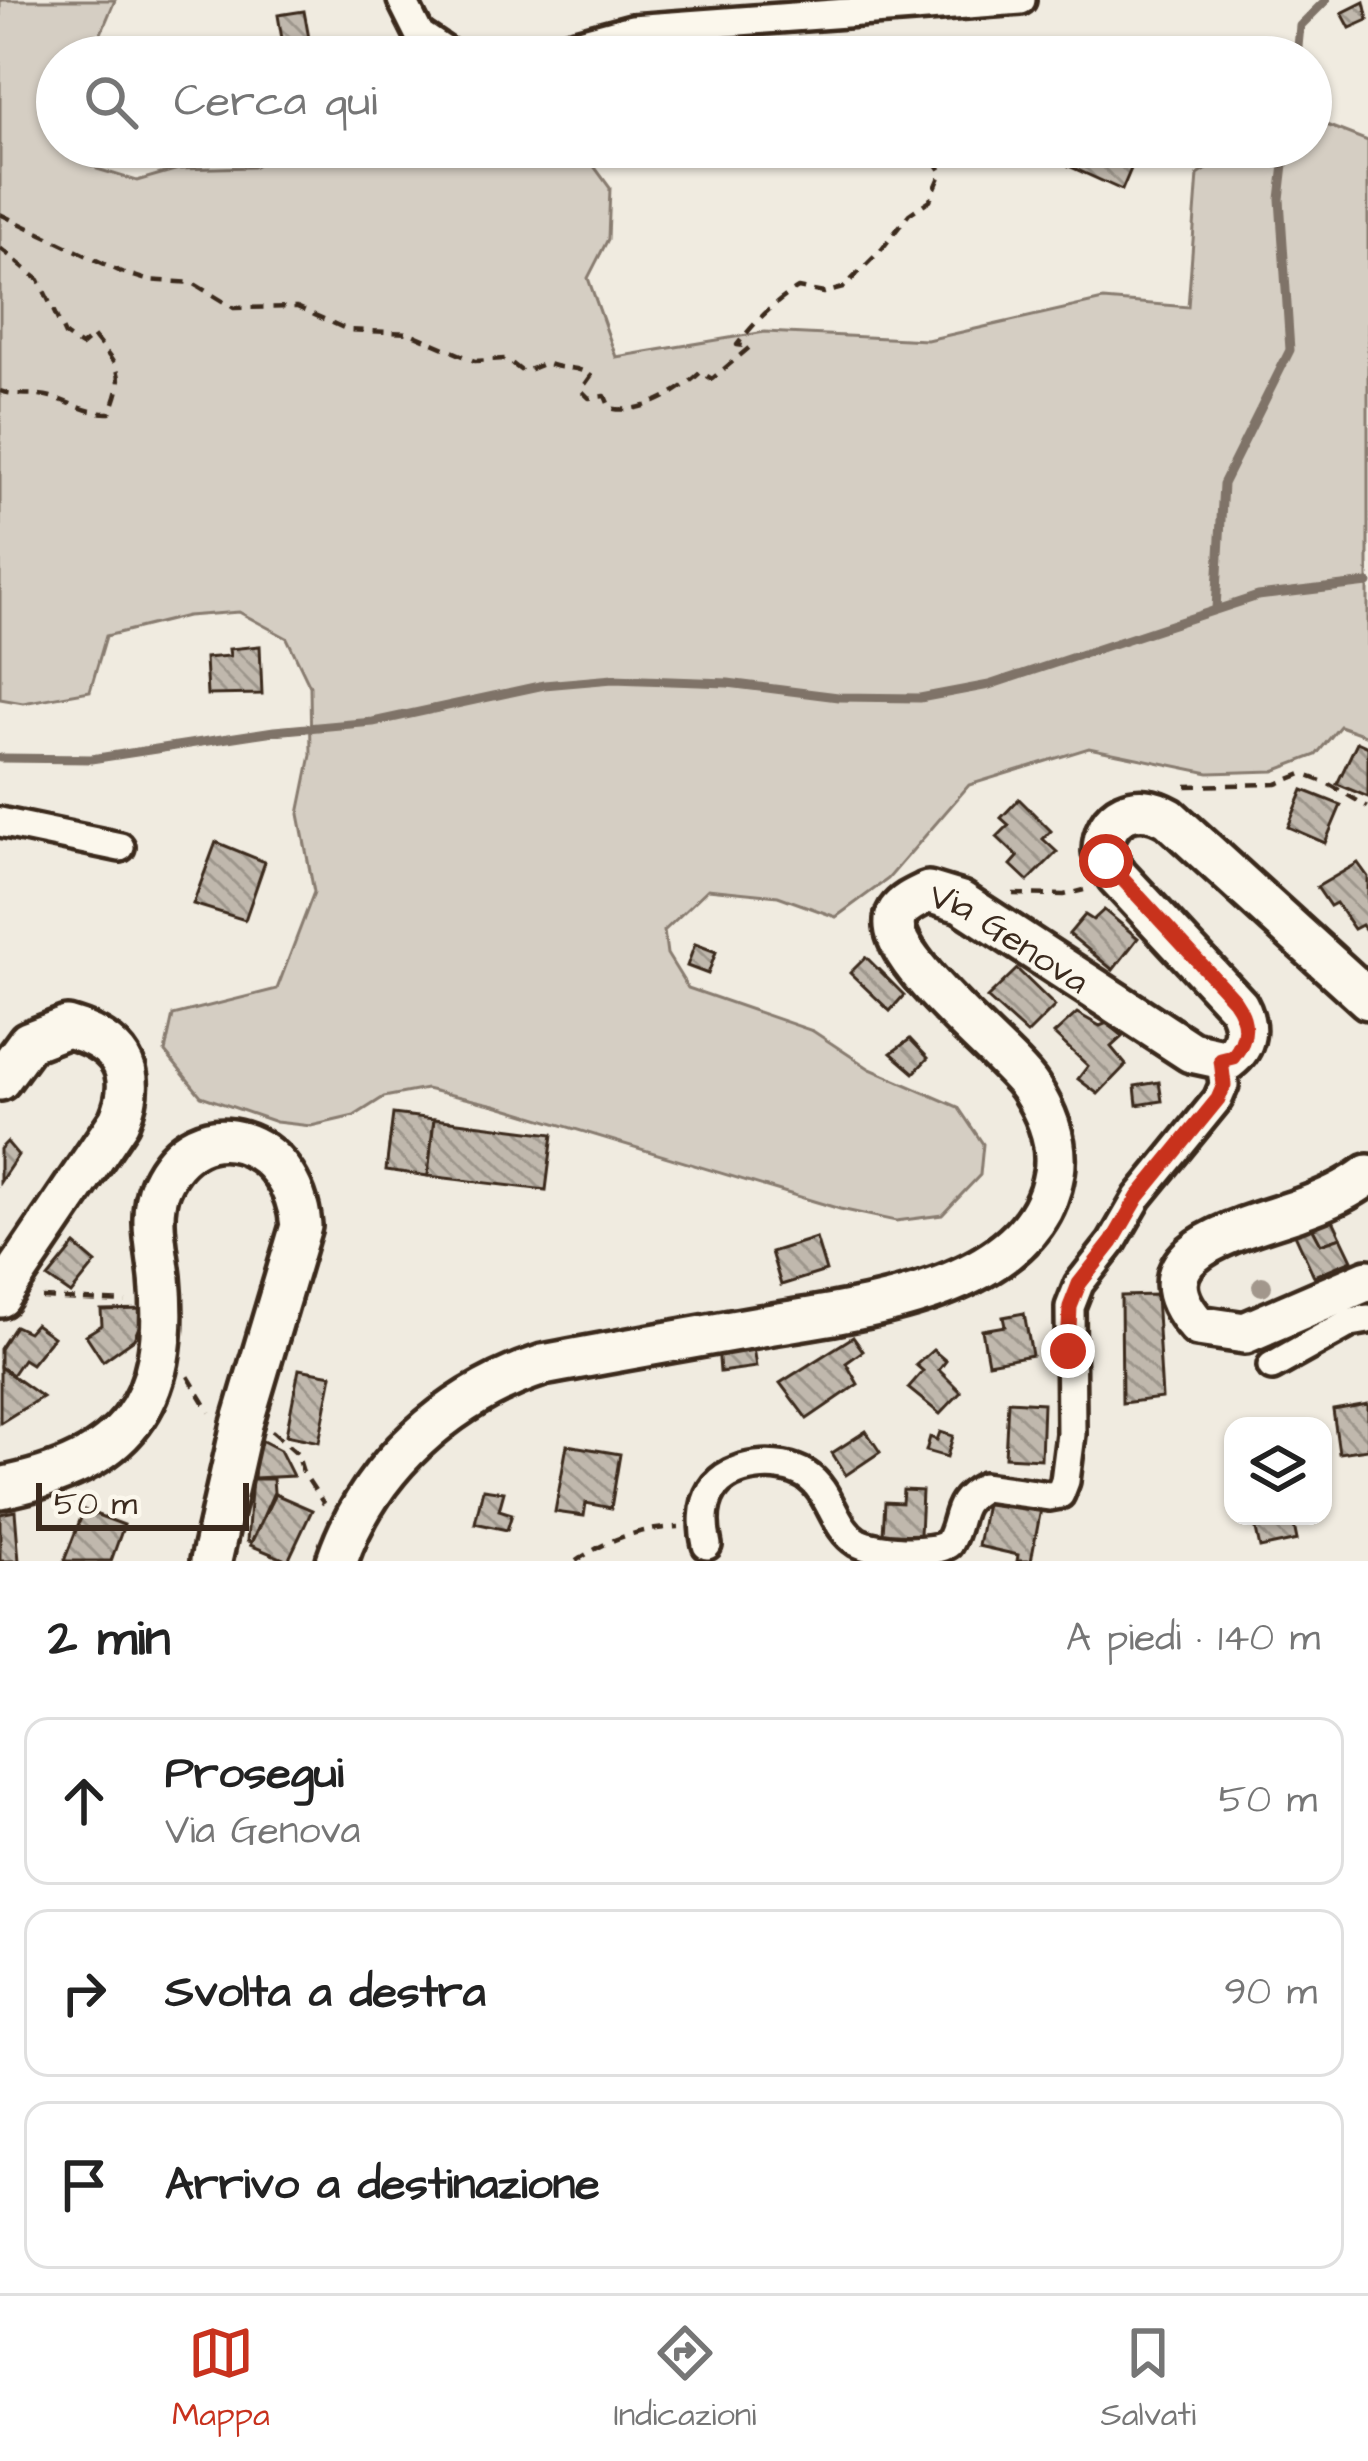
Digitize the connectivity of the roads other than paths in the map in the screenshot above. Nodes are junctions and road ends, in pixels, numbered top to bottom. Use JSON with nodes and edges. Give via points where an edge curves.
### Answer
{"nodes":[{"id":1,"x":402,"y":0,"type":"edge"},
{"id":2,"x":1021,"y":0,"type":"edge"},
{"id":3,"x":422,"y":36,"type":"edge"},
{"id":4,"x":606,"y":36,"type":"edge"},
{"id":5,"x":0,"y":822,"type":"edge"},
{"id":6,"x":120,"y":847,"type":"dead end"},
{"id":7,"x":1368,"y":999,"type":"edge"},
{"id":8,"x":1221,"y":1060,"type":"junction"},
{"id":9,"x":0,"y":1080,"type":"edge"},
{"id":10,"x":1368,"y":1175,"type":"edge"},
{"id":11,"x":1368,"y":1280,"type":"edge"},
{"id":12,"x":0,"y":1296,"type":"edge"},
{"id":13,"x":1368,"y":1319,"type":"edge"},
{"id":14,"x":1273,"y":1366,"type":"dead end"},
{"id":15,"x":0,"y":1488,"type":"edge"},
{"id":16,"x":705,"y":1535,"type":"road end"},
{"id":17,"x":346,"y":1550,"type":"edge"},
{"id":18,"x":211,"y":1561,"type":"edge"}],
"edges":[{"from":1,"to":3,"type":"street"},
{"from":2,"to":4,"type":"street"},
{"from":5,"to":6,"type":"street"},
{"from":7,"to":8,"type":"main road","via":[[1169,818],[1131,809],[1104,835],[1103,852],[1238,1006],[1245,1039]]},
{"from":8,"to":16,"type":"street","via":[[1218,1099],[1138,1197],[1070,1307],[1071,1434],[1060,1493],[977,1490],[960,1507],[948,1544],[929,1552],[860,1544],[820,1486],[789,1467],[762,1464],[712,1489]]},
{"from":8,"to":17,"type":"main road","name":"Via Genova","via":[[1191,1052],[961,902],[928,892],[909,902],[894,926],[900,944],[1021,1076],[1052,1133],[1047,1198],[1021,1235],[970,1274],[900,1300],[516,1373],[422,1434],[382,1478]]},
{"from":9,"to":12,"type":"main road","via":[[28,1042],[68,1027],[112,1048],[129,1081],[119,1120]]},
{"from":10,"to":11,"type":"main road","via":[[1327,1199],[1199,1247],[1179,1271],[1179,1301],[1198,1326],[1245,1333]]},
{"from":13,"to":14,"type":"street"},
{"from":15,"to":18,"type":"main road","via":[[94,1456],[139,1415],[157,1371],[162,1304],[154,1218],[161,1182],[178,1160],[213,1142],[247,1142],[290,1180],[301,1226]]}]}
